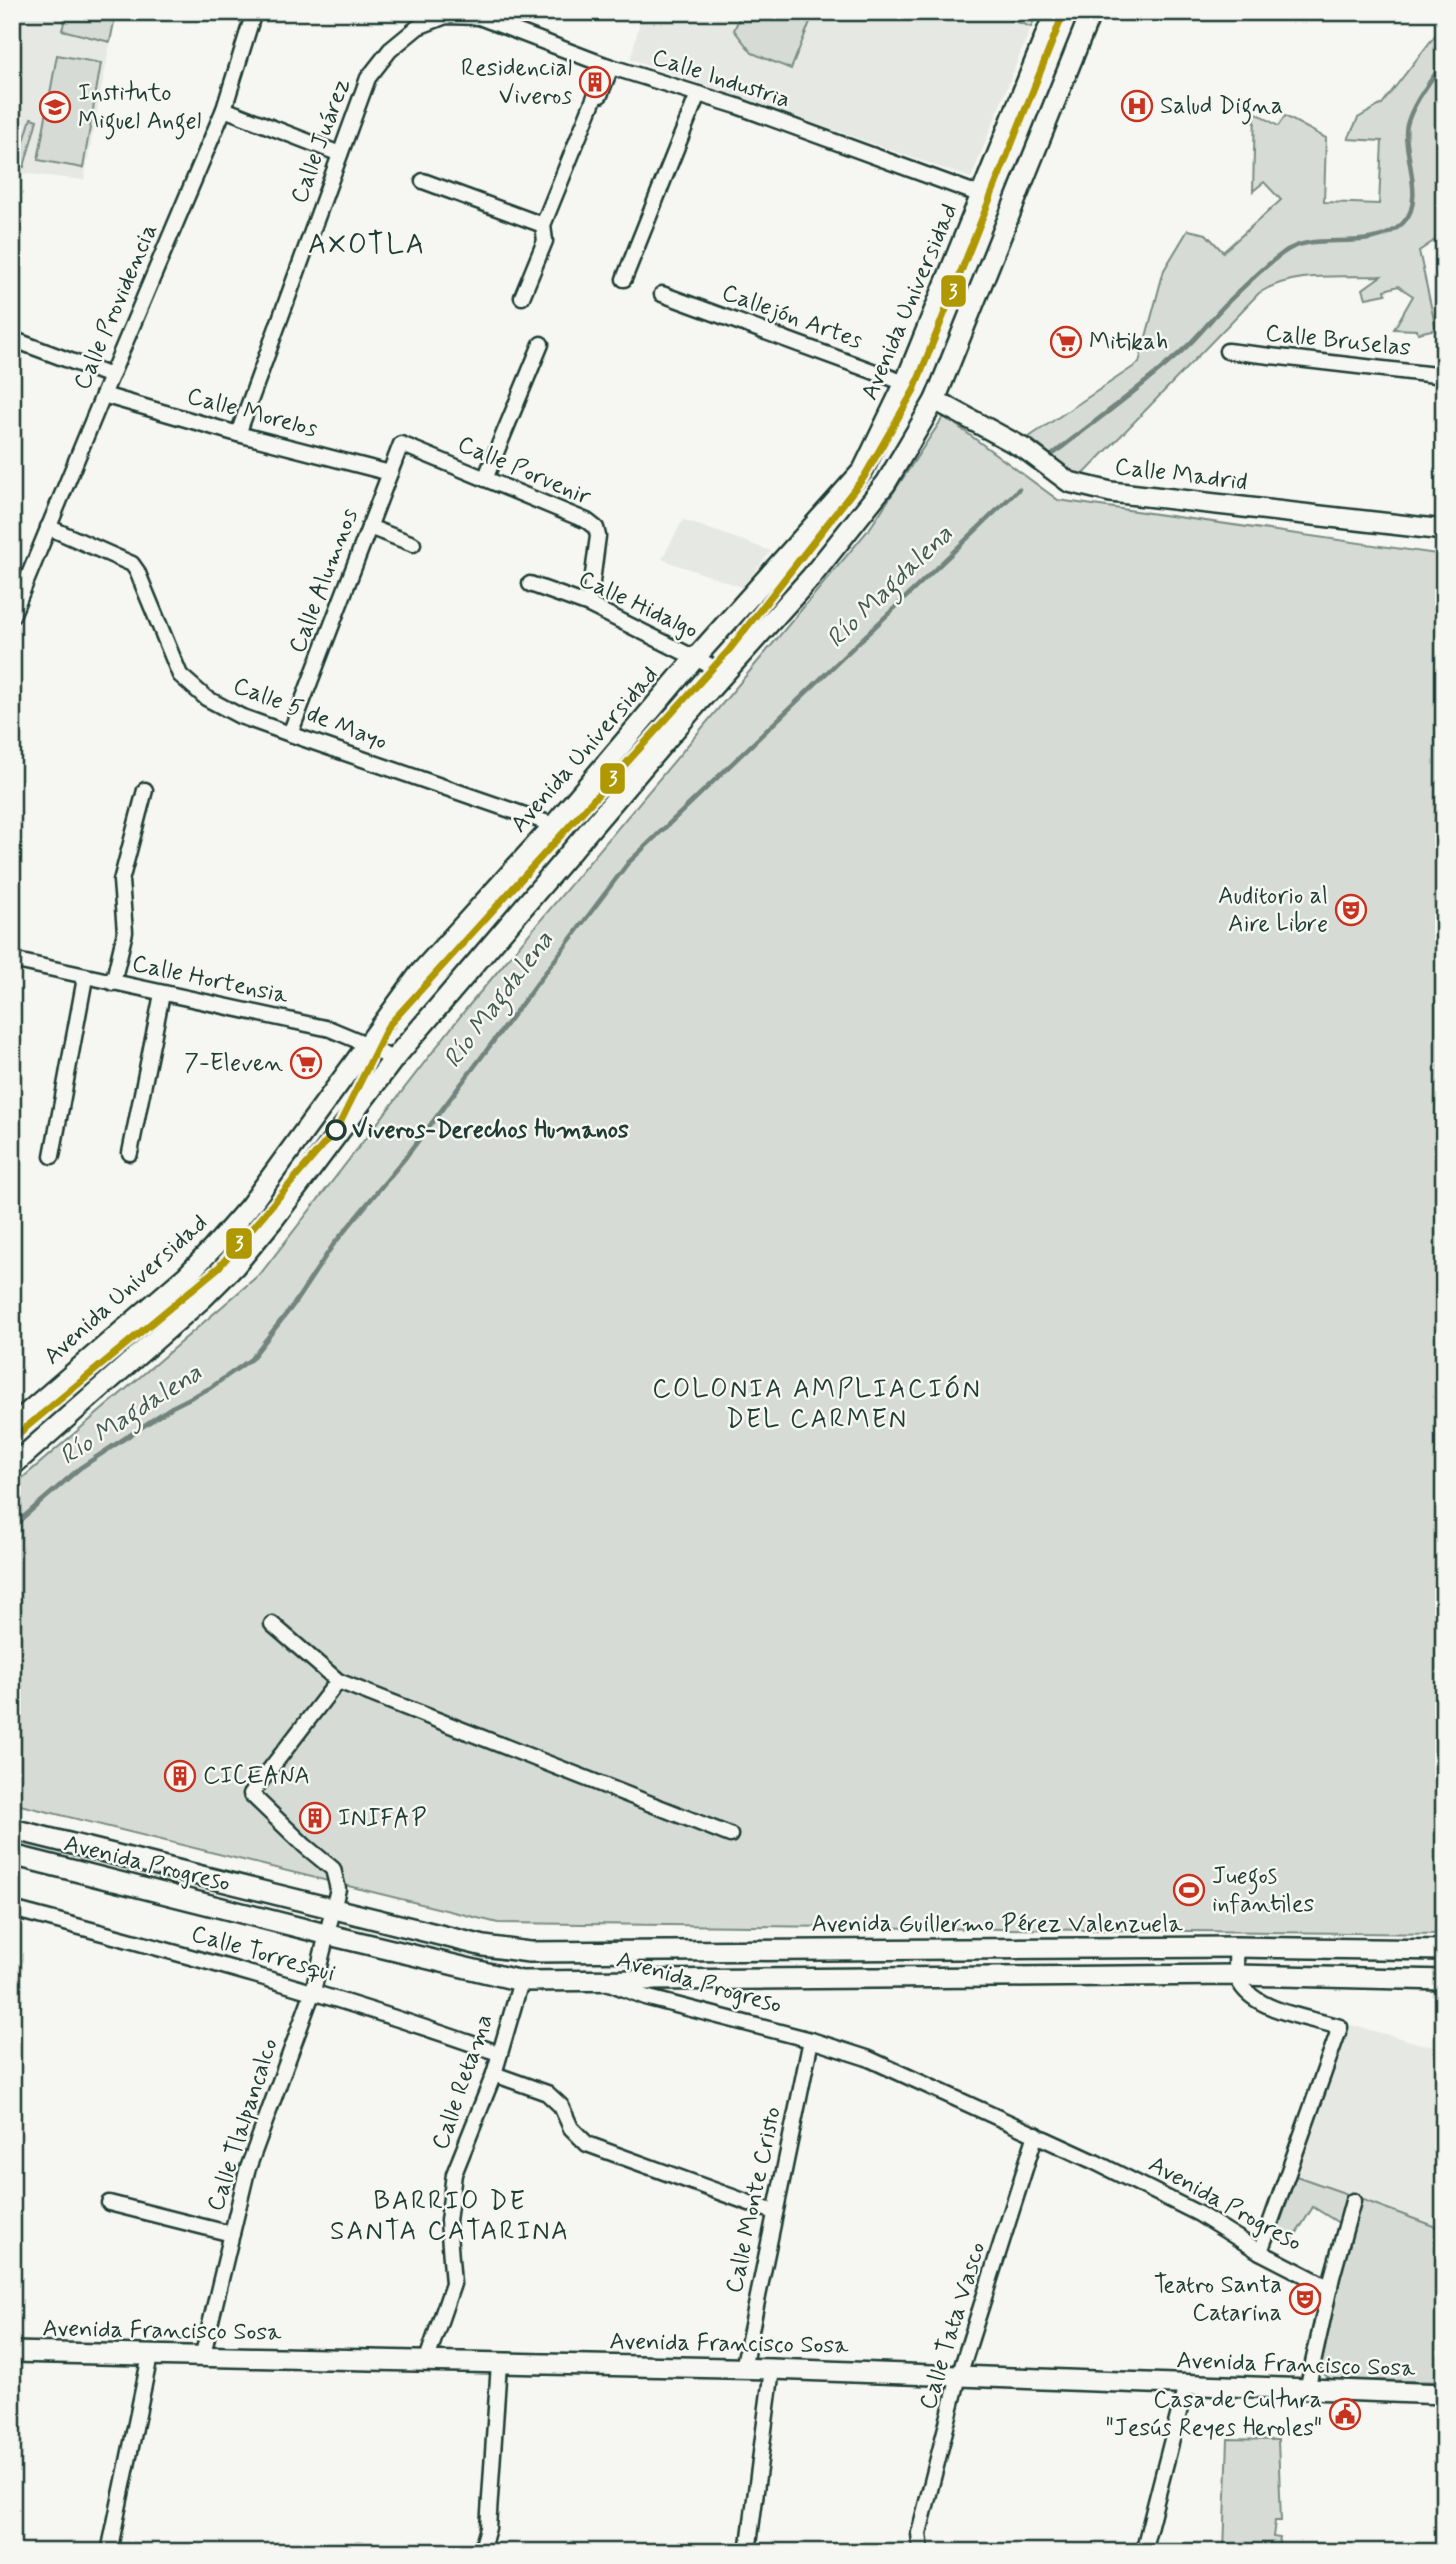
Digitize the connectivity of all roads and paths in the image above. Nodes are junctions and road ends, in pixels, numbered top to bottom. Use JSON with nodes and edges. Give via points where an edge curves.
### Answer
{"nodes":[{"id":1,"x":254,"y":12,"type":"edge"},
{"id":2,"x":1055,"y":12,"type":"edge"},
{"id":3,"x":1091,"y":12,"type":"edge"},
{"id":4,"x":446,"y":14,"type":"edge"},
{"id":5,"x":605,"y":65,"type":"junction"},
{"id":6,"x":698,"y":94,"type":"junction"},
{"id":7,"x":224,"y":109,"type":"junction"},
{"id":8,"x":340,"y":154,"type":"junction"},
{"id":9,"x":424,"y":181,"type":"dead end"},
{"id":10,"x":981,"y":195,"type":"junction"},
{"id":11,"x":543,"y":225,"type":"junction"},
{"id":12,"x":624,"y":279,"type":"dead end"},
{"id":13,"x":662,"y":294,"type":"dead end"},
{"id":14,"x":522,"y":297,"type":"dead end"},
{"id":15,"x":12,"y":339,"type":"edge"},
{"id":16,"x":541,"y":344,"type":"dead end"},
{"id":17,"x":1227,"y":351,"type":"dead end"},
{"id":18,"x":111,"y":376,"type":"junction"},
{"id":19,"x":1444,"y":376,"type":"edge"},
{"id":20,"x":905,"y":383,"type":"junction"},
{"id":21,"x":103,"y":395,"type":"junction"},
{"id":22,"x":935,"y":400,"type":"junction"},
{"id":23,"x":237,"y":434,"type":"junction"},
{"id":24,"x":401,"y":444,"type":"joint"},
{"id":25,"x":390,"y":473,"type":"junction"},
{"id":26,"x":485,"y":479,"type":"junction"},
{"id":27,"x":48,"y":527,"type":"junction"},
{"id":28,"x":369,"y":527,"type":"junction"},
{"id":29,"x":1444,"y":530,"type":"edge"},
{"id":30,"x":413,"y":544,"type":"dead end"},
{"id":31,"x":530,"y":584,"type":"dead end"},
{"id":32,"x":589,"y":605,"type":"junction"},
{"id":33,"x":12,"y":616,"type":"edge"},
{"id":34,"x":696,"y":657,"type":"junction"},
{"id":35,"x":725,"y":673,"type":"junction"},
{"id":36,"x":670,"y":689,"type":"junction"},
{"id":37,"x":695,"y":705,"type":"junction"},
{"id":38,"x":290,"y":734,"type":"junction"},
{"id":39,"x":145,"y":790,"type":"dead end"},
{"id":40,"x":554,"y":825,"type":"junction"},
{"id":41,"x":12,"y":960,"type":"edge"},
{"id":42,"x":85,"y":978,"type":"junction"},
{"id":43,"x":113,"y":983,"type":"junction"},
{"id":44,"x":162,"y":994,"type":"junction"},
{"id":45,"x":366,"y":1044,"type":"junction"},
{"id":46,"x":393,"y":1060,"type":"junction"},
{"id":47,"x":131,"y":1153,"type":"dead end"},
{"id":48,"x":52,"y":1156,"type":"dead end"},
{"id":49,"x":12,"y":1426,"type":"edge"},
{"id":50,"x":12,"y":1466,"type":"edge"},
{"id":51,"x":272,"y":1624,"type":"dead end"},
{"id":52,"x":338,"y":1681,"type":"junction"},
{"id":53,"x":12,"y":1829,"type":"edge"},
{"id":54,"x":730,"y":1835,"type":"dead end"},
{"id":55,"x":12,"y":1855,"type":"edge"},
{"id":56,"x":165,"y":1868,"type":"junction"},
{"id":57,"x":158,"y":1892,"type":"junction"},
{"id":58,"x":12,"y":1909,"type":"edge"},
{"id":59,"x":333,"y":1909,"type":"junction"},
{"id":60,"x":325,"y":1934,"type":"junction"},
{"id":61,"x":1237,"y":1947,"type":"junction"},
{"id":62,"x":1444,"y":1950,"type":"edge"},
{"id":63,"x":592,"y":1951,"type":"junction"},
{"id":64,"x":1237,"y":1975,"type":"junction"},
{"id":65,"x":600,"y":1979,"type":"junction"},
{"id":66,"x":1444,"y":1980,"type":"edge"},
{"id":67,"x":521,"y":1981,"type":"junction"},
{"id":68,"x":313,"y":1990,"type":"junction"},
{"id":69,"x":811,"y":2040,"type":"junction"},
{"id":70,"x":498,"y":2053,"type":"junction"},
{"id":71,"x":494,"y":2074,"type":"junction"},
{"id":72,"x":1036,"y":2134,"type":"junction"},
{"id":73,"x":1353,"y":2201,"type":"dead end"},
{"id":74,"x":109,"y":2203,"type":"dead end"},
{"id":75,"x":774,"y":2212,"type":"junction"},
{"id":76,"x":232,"y":2234,"type":"junction"},
{"id":77,"x":1260,"y":2252,"type":"junction"},
{"id":78,"x":1330,"y":2288,"type":"junction"},
{"id":79,"x":12,"y":2352,"type":"edge"},
{"id":80,"x":150,"y":2356,"type":"junction"},
{"id":81,"x":202,"y":2358,"type":"junction"},
{"id":82,"x":426,"y":2361,"type":"junction"},
{"id":83,"x":499,"y":2363,"type":"junction"},
{"id":84,"x":743,"y":2369,"type":"junction"},
{"id":85,"x":772,"y":2369,"type":"junction"},
{"id":86,"x":959,"y":2376,"type":"junction"},
{"id":87,"x":1186,"y":2385,"type":"junction"},
{"id":88,"x":1307,"y":2390,"type":"junction"},
{"id":89,"x":1444,"y":2394,"type":"edge"},
{"id":90,"x":109,"y":2552,"type":"edge"},
{"id":91,"x":481,"y":2552,"type":"edge"},
{"id":92,"x":748,"y":2552,"type":"edge"},
{"id":93,"x":921,"y":2552,"type":"edge"},
{"id":94,"x":1143,"y":2552,"type":"edge"}],
"edges":[{"from":1,"to":7,"type":"street","name":"Calle Providencia"},
{"from":2,"to":10,"type":"street","name":"Avenida Universidad"},
{"from":3,"to":22,"type":"street"},
{"from":4,"to":5,"type":"street","name":"Calle Industria","via":[[480,17]]},
{"from":4,"to":8,"type":"street","name":"Calle Juárez","via":[[418,27],[390,50],[368,78]]},
{"from":5,"to":6,"type":"street","name":"Calle Industria"},
{"from":5,"to":11,"type":"street","via":[[611,67]]},
{"from":6,"to":10,"type":"street","name":"Calle Industria"},
{"from":6,"to":12,"type":"street"},
{"from":7,"to":8,"type":"street"},
{"from":7,"to":18,"type":"street","name":"Calle Providencia"},
{"from":8,"to":23,"type":"street","name":"Calle Juárez"},
{"from":9,"to":11,"type":"street"},
{"from":10,"to":20,"type":"street","name":"Avenida Universidad"},
{"from":11,"to":14,"type":"street","via":[[545,241]]},
{"from":13,"to":20,"type":"street","name":"Callejón Artes"},
{"from":15,"to":18,"type":"street"},
{"from":16,"to":26,"type":"street"},
{"from":17,"to":19,"type":"street","name":"Calle Bruselas"},
{"from":18,"to":21,"type":"street","name":"Calle Providencia"},
{"from":20,"to":34,"type":"street","name":"Avenida Universidad","via":[[863,470]]},
{"from":21,"to":23,"type":"street","name":"Calle Morelos"},
{"from":21,"to":27,"type":"street","name":"Calle Providencia"},
{"from":22,"to":29,"type":"street","name":"Calle Madrid","via":[[1025,449],[1075,484]]},
{"from":22,"to":35,"type":"street","via":[[886,483],[812,576]]},
{"from":23,"to":25,"type":"street","name":"Calle Morelos"},
{"from":24,"to":25,"type":"street","name":"Calle Alumnos"},
{"from":24,"to":26,"type":"street","name":"Calle Porvenir"},
{"from":25,"to":28,"type":"street","name":"Calle Alumnos"},
{"from":26,"to":32,"type":"street","name":"Calle Porvenir","via":[[596,528]]},
{"from":27,"to":33,"type":"street","name":"Calle Providencia"},
{"from":27,"to":38,"type":"street","name":"Calle 5 de Mayo","via":[[132,564],[180,676],[206,698],[240,716]]},
{"from":28,"to":30,"type":"street"},
{"from":28,"to":38,"type":"street","name":"Calle Alumnos"},
{"from":31,"to":32,"type":"street","name":"Calle Hidalgo"},
{"from":32,"to":34,"type":"street","name":"Calle Hidalgo"},
{"from":34,"to":35,"type":"street","name":"Calle Hidalgo"},
{"from":34,"to":36,"type":"street","name":"Avenida Universidad"},
{"from":35,"to":37,"type":"street"},
{"from":36,"to":37,"type":"street"},
{"from":36,"to":40,"type":"street","name":"Avenida Universidad"},
{"from":37,"to":46,"type":"street"},
{"from":38,"to":40,"type":"street","name":"Calle 5 de Mayo"},
{"from":39,"to":43,"type":"street","via":[[121,881],[125,932]]},
{"from":40,"to":45,"type":"street","name":"Avenida Universidad","via":[[419,974]]},
{"from":41,"to":42,"type":"street","name":"Calle Hortensia"},
{"from":42,"to":43,"type":"street","name":"Calle Hortensia"},
{"from":42,"to":48,"type":"street"},
{"from":43,"to":44,"type":"street","name":"Calle Hortensia"},
{"from":44,"to":45,"type":"street","name":"Calle Hortensia","via":[[330,1029]]},
{"from":44,"to":47,"type":"street"},
{"from":45,"to":46,"type":"street","name":"Calle Hortensia"},
{"from":45,"to":49,"type":"street","name":"Avenida Universidad","via":[[256,1197],[213,1248]]},
{"from":46,"to":50,"type":"street","via":[[235,1266]]},
{"from":51,"to":52,"type":"street"},
{"from":52,"to":54,"type":"street"},
{"from":52,"to":59,"type":"street","name":"Calle Tlalpancalco","via":[[251,1794],[333,1869],[338,1889]]},
{"from":53,"to":56,"type":"street","name":"Avenida Progreso"},
{"from":55,"to":57,"type":"street","name":"Avenida Progreso"},
{"from":56,"to":57,"type":"street"},
{"from":56,"to":59,"type":"street","name":"Avenida Progreso"},
{"from":57,"to":60,"type":"street","name":"Avenida Progreso"},
{"from":58,"to":68,"type":"street","name":"Calle Torresqui"},
{"from":59,"to":60,"type":"street","name":"Calle Tlalpancalco"},
{"from":59,"to":63,"type":"street","name":"Avenida Progreso","via":[[484,1946],[529,1952]]},
{"from":60,"to":67,"type":"street","name":"Avenida Progreso"},
{"from":60,"to":68,"type":"street","name":"Calle Tlalpancalco"},
{"from":61,"to":62,"type":"street","name":"Avenida Guillermo Pérez Valenzuela"},
{"from":61,"to":63,"type":"street","name":"Avenida Guillermo Pérez Valenzuela"},
{"from":61,"to":64,"type":"street"},
{"from":63,"to":65,"type":"street"},
{"from":64,"to":65,"type":"street"},
{"from":64,"to":66,"type":"street"},
{"from":64,"to":77,"type":"street","via":[[1246,1993],[1265,2006],[1340,2027]]},
{"from":65,"to":67,"type":"street","name":"Avenida Progreso"},
{"from":65,"to":69,"type":"street","name":"Avenida Progreso","via":[[645,1997]]},
{"from":67,"to":70,"type":"street","name":"Calle Retama"},
{"from":68,"to":70,"type":"street","name":"Calle Torresqui"},
{"from":68,"to":76,"type":"street","name":"Calle Tlalpancalco","via":[[247,2171]]},
{"from":69,"to":72,"type":"street","name":"Avenida Progreso","via":[[867,2058]]},
{"from":69,"to":75,"type":"street","name":"Calle Monte Cristo"},
{"from":70,"to":71,"type":"street","name":"Calle Retama"},
{"from":71,"to":75,"type":"street","via":[[547,2093],[561,2106],[570,2128],[587,2144]]},
{"from":71,"to":82,"type":"street","name":"Calle Retama","via":[[454,2175],[448,2221],[453,2284]]},
{"from":72,"to":77,"type":"street","name":"Avenida Progreso","via":[[1199,2214]]},
{"from":72,"to":86,"type":"street","name":"Calle Tata Vasco"},
{"from":73,"to":78,"type":"street"},
{"from":74,"to":76,"type":"street"},
{"from":75,"to":84,"type":"street","name":"Calle Monte Cristo"},
{"from":76,"to":81,"type":"street","name":"Calle Tlalpancalco"},
{"from":77,"to":78,"type":"street","name":"Avenida Progreso"},
{"from":78,"to":88,"type":"street"},
{"from":79,"to":80,"type":"street","name":"Avenida Francisco Sosa"},
{"from":80,"to":81,"type":"street","name":"Avenida Francisco Sosa"},
{"from":80,"to":90,"type":"street"},
{"from":81,"to":82,"type":"street","name":"Avenida Francisco Sosa"},
{"from":82,"to":83,"type":"street","name":"Avenida Francisco Sosa"},
{"from":83,"to":84,"type":"street","name":"Avenida Francisco Sosa"},
{"from":83,"to":91,"type":"street","via":[[488,2528]]},
{"from":84,"to":85,"type":"street","name":"Avenida Francisco Sosa"},
{"from":85,"to":86,"type":"street","name":"Avenida Francisco Sosa"},
{"from":85,"to":92,"type":"street"},
{"from":86,"to":87,"type":"street","name":"Avenida Francisco Sosa"},
{"from":86,"to":93,"type":"street","name":"Calle Tata Vasco","via":[[919,2533]]},
{"from":87,"to":88,"type":"street","name":"Avenida Francisco Sosa"},
{"from":87,"to":94,"type":"street"},
{"from":88,"to":89,"type":"street","name":"Avenida Francisco Sosa"}]}
